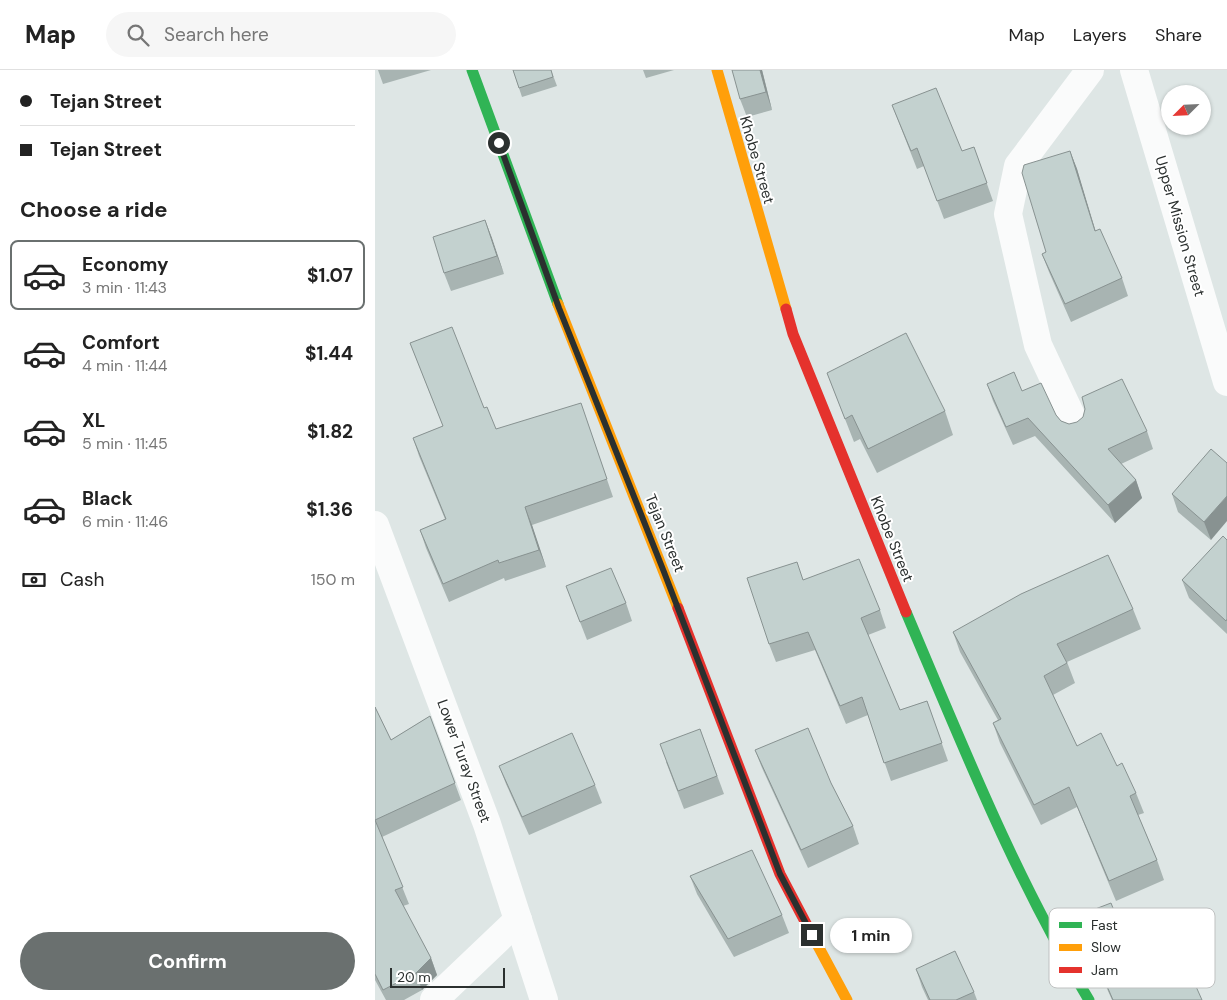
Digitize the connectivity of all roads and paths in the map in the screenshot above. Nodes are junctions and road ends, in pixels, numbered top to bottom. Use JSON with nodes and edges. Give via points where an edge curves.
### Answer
{"nodes":[{"id":1,"x":472,"y":70,"type":"edge"},
{"id":2,"x":717,"y":70,"type":"edge"},
{"id":3,"x":1090,"y":70,"type":"edge"},
{"id":4,"x":1134,"y":70,"type":"edge"},
{"id":5,"x":1227,"y":382,"type":"edge"},
{"id":6,"x":1076,"y":426,"type":"edge"},
{"id":7,"x":375,"y":525,"type":"edge"},
{"id":8,"x":518,"y":920,"type":"junction"},
{"id":9,"x":1049,"y":927,"type":"edge"},
{"id":10,"x":1082,"y":988,"type":"edge"},
{"id":11,"x":434,"y":1000,"type":"edge"},
{"id":12,"x":544,"y":1000,"type":"edge"},
{"id":13,"x":847,"y":1000,"type":"edge"},
{"id":14,"x":1089,"y":1000,"type":"edge"}],
"edges":[{"from":1,"to":13,"type":"street","name":"Tejan Street","via":[[559,308],[780,874]]},
{"from":2,"to":9,"type":"street","name":"Khobe Street","via":[[793,334],[893,584],[997,825]]},
{"from":3,"to":6,"type":"street","via":[[1018,166],[1008,214],[1038,345]]},
{"from":4,"to":5,"type":"street","name":"Upper Mission Street"},
{"from":7,"to":8,"type":"street","name":"Lower Turay Street","via":[[487,824]]},
{"from":8,"to":11,"type":"street"},
{"from":8,"to":12,"type":"street","name":"Lower Turay Street"},
{"from":10,"to":14,"type":"street","name":"Khobe Street"}]}
